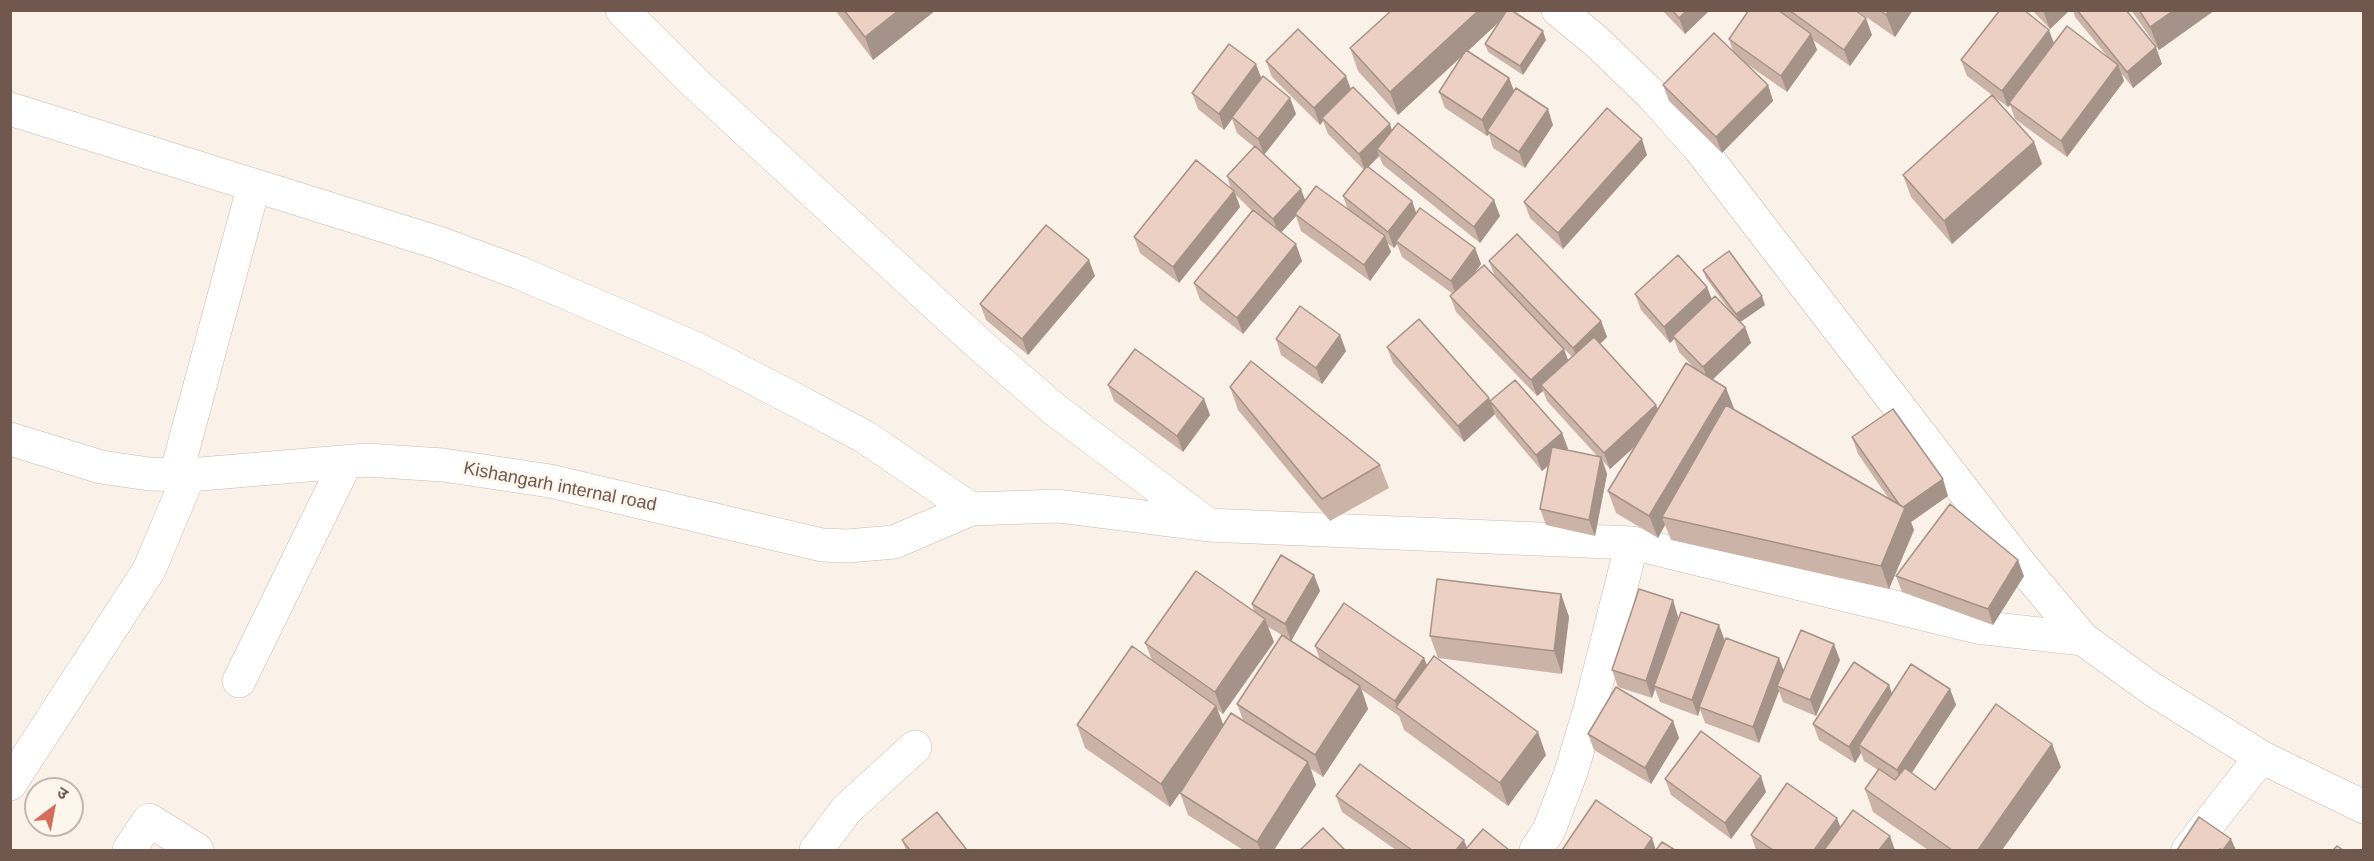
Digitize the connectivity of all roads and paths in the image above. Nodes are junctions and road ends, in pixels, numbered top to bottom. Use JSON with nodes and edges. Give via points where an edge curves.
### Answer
{"nodes":[{"id":1,"x":622,"y":10,"type":"edge"},
{"id":2,"x":1558,"y":10,"type":"edge"},
{"id":3,"x":10,"y":109,"type":"edge"},
{"id":4,"x":254,"y":185,"type":"junction"},
{"id":5,"x":10,"y":439,"type":"edge"},
{"id":6,"x":346,"y":462,"type":"junction"},
{"id":7,"x":182,"y":475,"type":"junction"},
{"id":8,"x":971,"y":509,"type":"junction"},
{"id":9,"x":1208,"y":525,"type":"junction"},
{"id":10,"x":1632,"y":543,"type":"junction"},
{"id":11,"x":2083,"y":639,"type":"junction"},
{"id":12,"x":239,"y":681,"type":"dead end"},
{"id":13,"x":915,"y":747,"type":"dead end"},
{"id":14,"x":2261,"y":758,"type":"junction"},
{"id":15,"x":10,"y":784,"type":"edge"},
{"id":16,"x":2364,"y":807,"type":"edge"},
{"id":17,"x":129,"y":850,"type":"edge"},
{"id":18,"x":196,"y":850,"type":"edge"},
{"id":19,"x":816,"y":850,"type":"edge"},
{"id":20,"x":1536,"y":850,"type":"edge"},
{"id":21,"x":2188,"y":850,"type":"edge"}],
"edges":[{"from":1,"to":9,"type":"street","via":[[695,83],[979,344],[1054,409]]},
{"from":2,"to":11,"type":"street","via":[[1654,97],[1701,150],[2020,564]]},
{"from":3,"to":4,"type":"street"},
{"from":4,"to":7,"type":"street"},
{"from":4,"to":8,"type":"street","via":[[480,258],[697,349],[865,437]]},
{"from":5,"to":7,"type":"street","name":"Kishangarh internal road","via":[[101,467]]},
{"from":6,"to":7,"type":"street","name":"Kishangarh internal road"},
{"from":6,"to":8,"type":"street","name":"Kishangarh internal road","via":[[444,465],[539,480],[822,545],[894,542]]},
{"from":6,"to":12,"type":"street"},
{"from":7,"to":15,"type":"street","via":[[149,570]]},
{"from":8,"to":9,"type":"street","via":[[1058,506]]},
{"from":9,"to":10,"type":"street"},
{"from":10,"to":11,"type":"street","via":[[1977,627]]},
{"from":10,"to":20,"type":"street","via":[[1577,751],[1550,830]]},
{"from":11,"to":14,"type":"street","via":[[2152,690]]},
{"from":13,"to":19,"type":"street","via":[[846,810]]},
{"from":14,"to":16,"type":"street"},
{"from":14,"to":21,"type":"street"},
{"from":17,"to":18,"type":"street","via":[[149,820]]}]}
